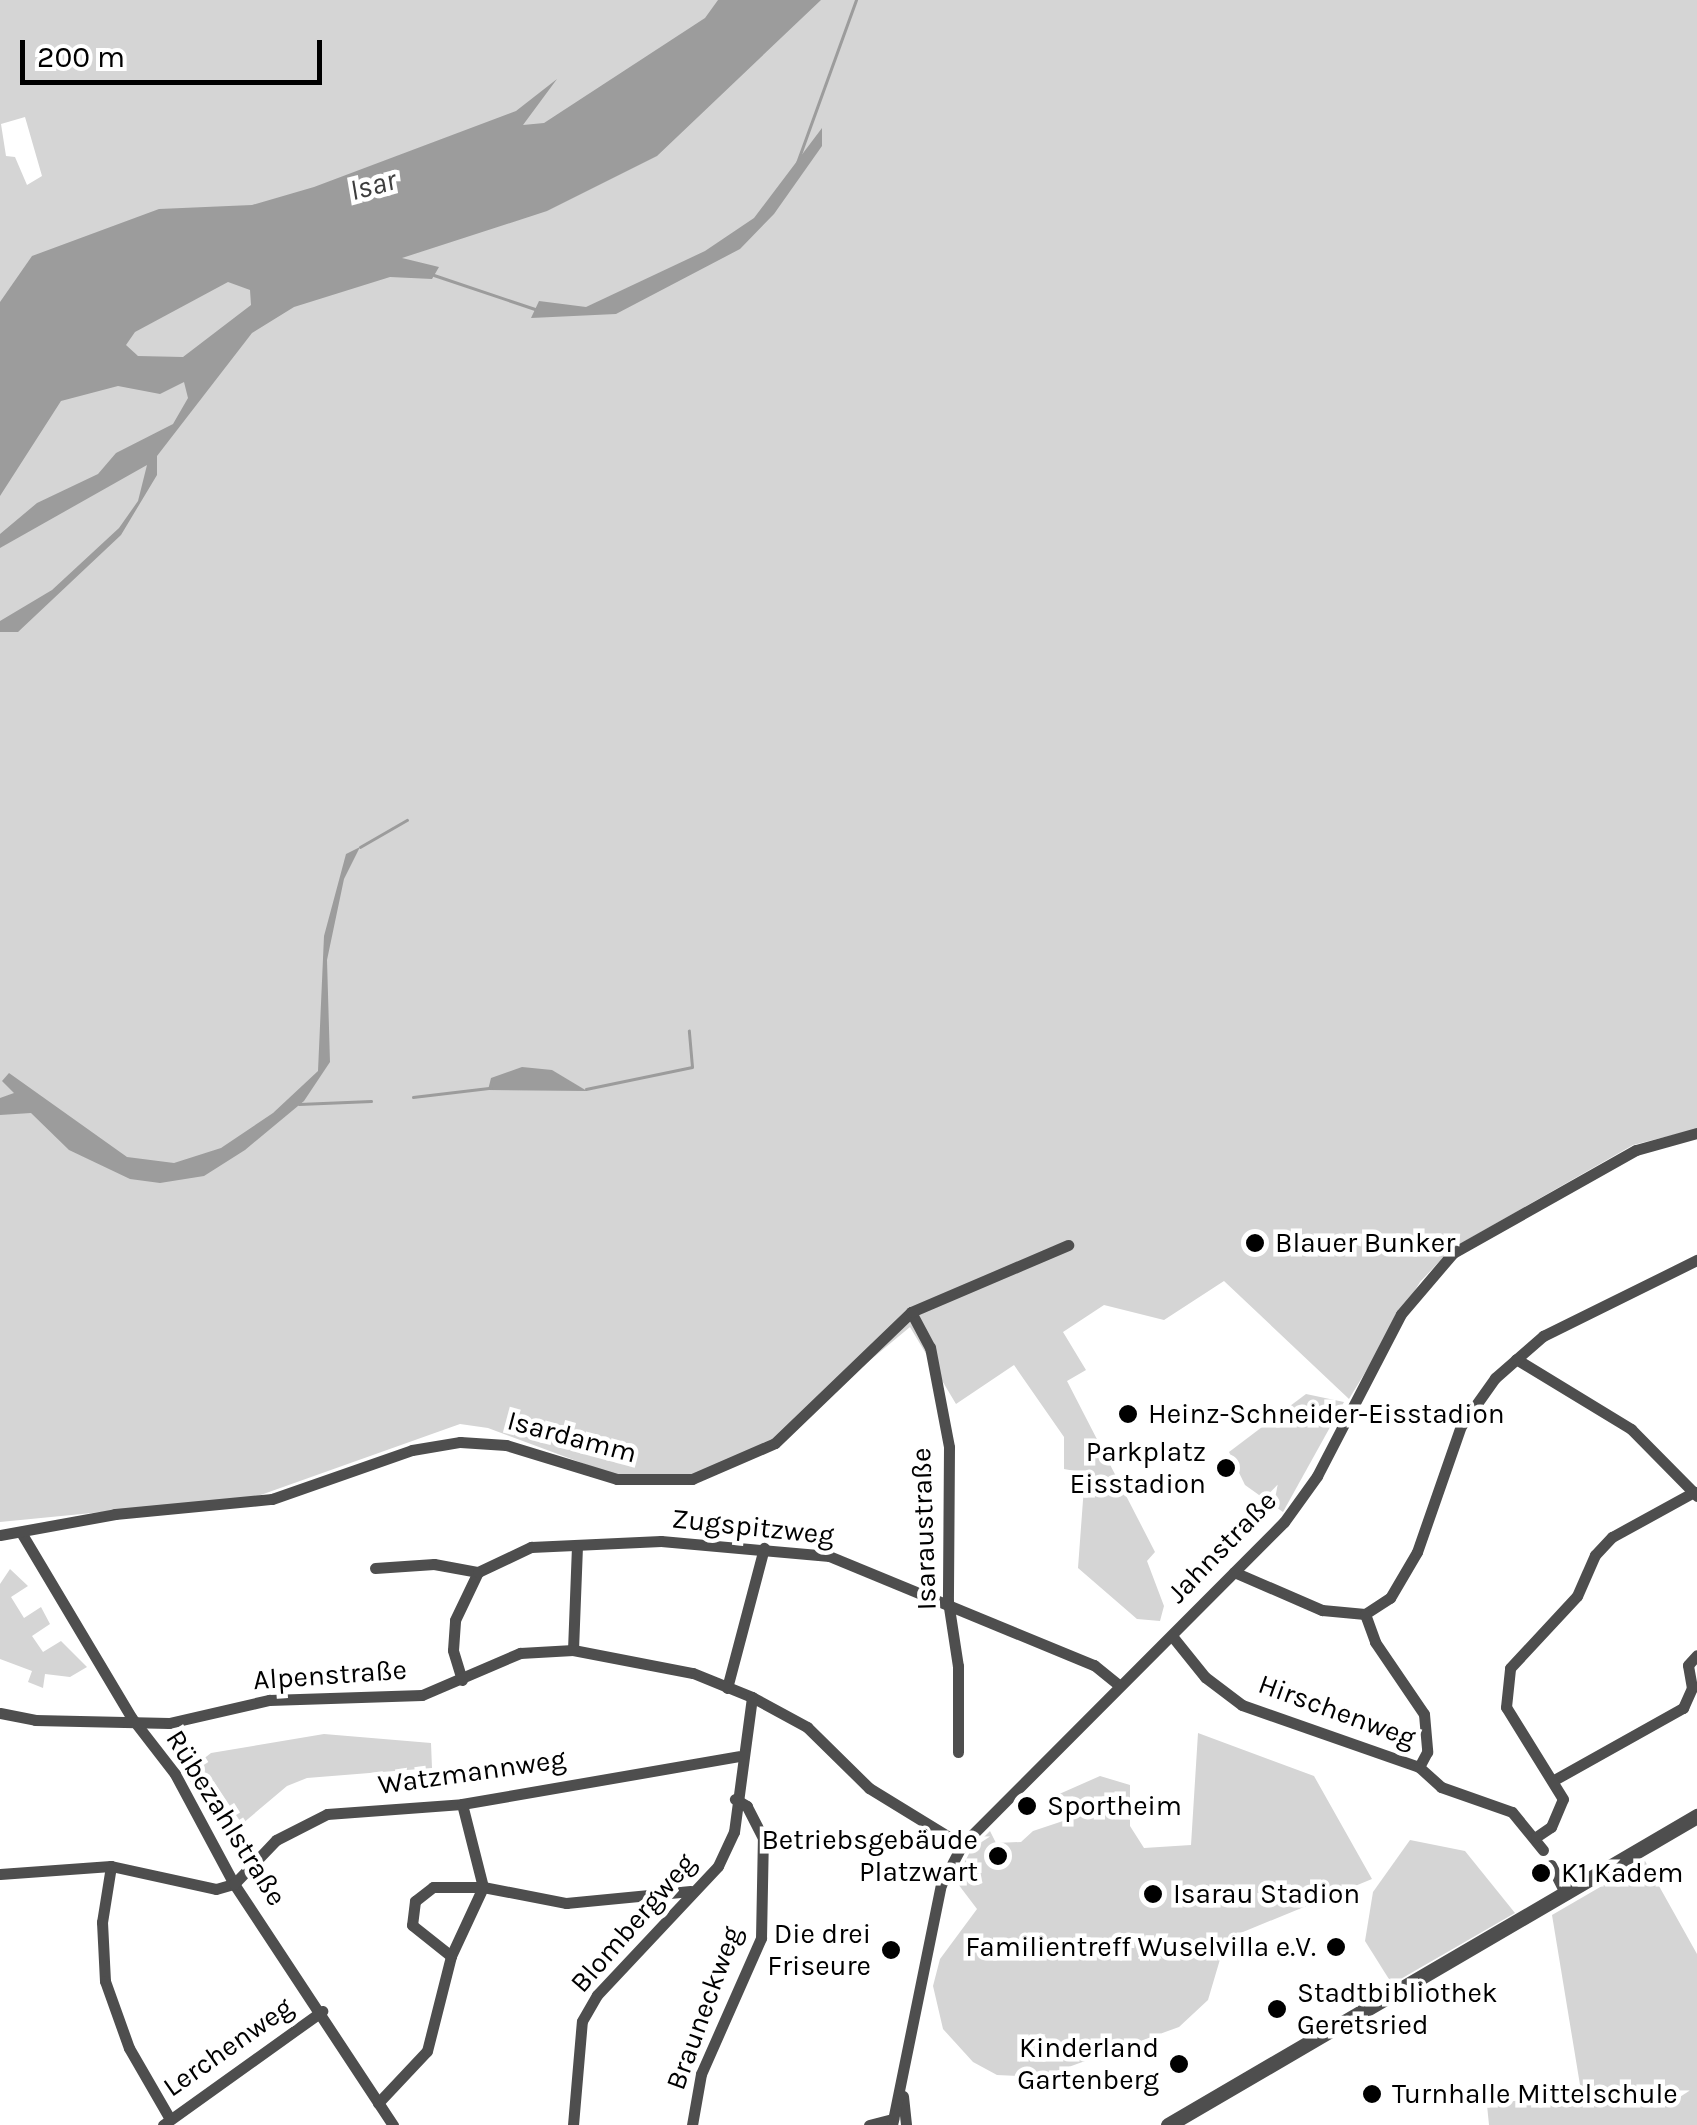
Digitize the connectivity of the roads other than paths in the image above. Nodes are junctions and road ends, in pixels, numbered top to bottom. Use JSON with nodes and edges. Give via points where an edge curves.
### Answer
{"nodes":[{"id":1,"x":1697,"y":1132,"type":"edge"},
{"id":2,"x":1068,"y":1245,"type":"dead end"},
{"id":3,"x":1697,"y":1260,"type":"edge"},
{"id":4,"x":910,"y":1312,"type":"junction"},
{"id":5,"x":1516,"y":1359,"type":"junction"},
{"id":6,"x":1696,"y":1494,"type":"edge"},
{"id":7,"x":22,"y":1534,"type":"junction"},
{"id":8,"x":0,"y":1535,"type":"edge"},
{"id":9,"x":577,"y":1545,"type":"junction"},
{"id":10,"x":764,"y":1548,"type":"junction"},
{"id":11,"x":376,"y":1568,"type":"dead end"},
{"id":12,"x":478,"y":1572,"type":"junction"},
{"id":13,"x":1234,"y":1572,"type":"junction"},
{"id":14,"x":948,"y":1601,"type":"junction"},
{"id":15,"x":1365,"y":1614,"type":"junction"},
{"id":16,"x":1172,"y":1636,"type":"junction"},
{"id":17,"x":573,"y":1650,"type":"junction"},
{"id":18,"x":1697,"y":1656,"type":"edge"},
{"id":19,"x":462,"y":1680,"type":"junction"},
{"id":20,"x":1120,"y":1686,"type":"junction"},
{"id":21,"x":726,"y":1688,"type":"junction"},
{"id":22,"x":752,"y":1697,"type":"junction"},
{"id":23,"x":0,"y":1713,"type":"edge"},
{"id":24,"x":131,"y":1718,"type":"junction"},
{"id":25,"x":958,"y":1752,"type":"dead end"},
{"id":26,"x":739,"y":1756,"type":"junction"},
{"id":27,"x":1419,"y":1767,"type":"junction"},
{"id":28,"x":1554,"y":1780,"type":"junction"},
{"id":29,"x":736,"y":1800,"type":"junction"},
{"id":30,"x":462,"y":1804,"type":"junction"},
{"id":31,"x":1697,"y":1816,"type":"edge"},
{"id":32,"x":1536,"y":1838,"type":"junction"},
{"id":33,"x":962,"y":1845,"type":"junction"},
{"id":34,"x":1543,"y":1850,"type":"dead end"},
{"id":35,"x":111,"y":1866,"type":"junction"},
{"id":36,"x":1551,"y":1866,"type":"dead end"},
{"id":37,"x":0,"y":1874,"type":"edge"},
{"id":38,"x":234,"y":1884,"type":"junction"},
{"id":39,"x":483,"y":1887,"type":"junction"},
{"id":40,"x":690,"y":1891,"type":"junction"},
{"id":41,"x":1566,"y":1894,"type":"junction"},
{"id":42,"x":450,"y":1956,"type":"junction"},
{"id":43,"x":322,"y":2011,"type":"junction"},
{"id":44,"x":903,"y":2096,"type":"junction"},
{"id":45,"x":378,"y":2102,"type":"junction"},
{"id":46,"x":166,"y":2122,"type":"edge"},
{"id":47,"x":893,"y":2122,"type":"edge"},
{"id":48,"x":393,"y":2125,"type":"edge"},
{"id":49,"x":573,"y":2125,"type":"edge"},
{"id":50,"x":692,"y":2125,"type":"edge"},
{"id":51,"x":870,"y":2125,"type":"edge"},
{"id":52,"x":906,"y":2125,"type":"edge"},
{"id":53,"x":1168,"y":2125,"type":"edge"}],
"edges":[{"from":1,"to":13,"type":"street","name":"Jahnstraße","via":[[1636,1150],[1453,1252],[1402,1314],[1298,1504]]},
{"from":2,"to":4,"type":"street","name":"Isardamm"},
{"from":3,"to":5,"type":"street","via":[[1542,1336]]},
{"from":4,"to":7,"type":"street","name":"Isardamm","via":[[775,1443],[692,1479],[617,1479],[506,1445],[460,1442],[412,1450],[272,1500],[114,1514]]},
{"from":4,"to":14,"type":"street","name":"Isaraustraße","via":[[930,1346],[949,1447]]},
{"from":5,"to":6,"type":"street","via":[[1631,1429]]},
{"from":5,"to":15,"type":"street","via":[[1477,1398],[1461,1426],[1405,1576],[1390,1598]]},
{"from":6,"to":28,"type":"street","via":[[1612,1536],[1576,1596],[1510,1668],[1506,1707]]},
{"from":7,"to":8,"type":"street","name":"Isardamm"},
{"from":7,"to":24,"type":"street","name":"Rübezahlstraße"},
{"from":9,"to":10,"type":"street","name":"Zugspitzweg"},
{"from":9,"to":12,"type":"street","name":"Zugspitzweg","via":[[531,1547]]},
{"from":9,"to":17,"type":"street"},
{"from":10,"to":14,"type":"street","name":"Zugspitzweg","via":[[830,1556]]},
{"from":10,"to":21,"type":"street"},
{"from":11,"to":12,"type":"street","via":[[434,1564]]},
{"from":12,"to":19,"type":"street","via":[[455,1620],[453,1650]]},
{"from":13,"to":15,"type":"street","via":[[1284,1599]]},
{"from":13,"to":16,"type":"street","name":"Jahnstraße"},
{"from":14,"to":20,"type":"street","name":"Zugspitzweg","via":[[1100,1668]]},
{"from":14,"to":25,"type":"street","name":"Isaraustraße","via":[[958,1666]]},
{"from":15,"to":27,"type":"street","via":[[1375,1642],[1424,1714],[1427,1752]]},
{"from":16,"to":20,"type":"street","name":"Jahnstraße"},
{"from":16,"to":27,"type":"street","name":"Hirschenweg","via":[[1205,1677],[1242,1705]]},
{"from":17,"to":19,"type":"street","name":"Alpenstraße","via":[[520,1653]]},
{"from":17,"to":21,"type":"street","name":"Alpenstraße","via":[[693,1673]]},
{"from":18,"to":28,"type":"street","via":[[1688,1665],[1692,1688],[1682,1708]]},
{"from":19,"to":24,"type":"street","name":"Alpenstraße","via":[[422,1695],[269,1700],[169,1722]]},
{"from":20,"to":33,"type":"street","name":"Jahnstraße"},
{"from":21,"to":22,"type":"street","name":"Alpenstraße"},
{"from":22,"to":26,"type":"street","name":"Blombergweg"},
{"from":22,"to":33,"type":"street","name":"Alpenstraße","via":[[807,1726],[869,1788]]},
{"from":23,"to":24,"type":"street","name":"Alpenstraße","via":[[35,1720]]},
{"from":24,"to":38,"type":"street","name":"Rübezahlstraße","via":[[175,1774]]},
{"from":26,"to":29,"type":"street","name":"Blombergweg"},
{"from":26,"to":30,"type":"street","name":"Watzmannweg"},
{"from":27,"to":32,"type":"street","name":"Hirschenweg","via":[[1442,1787],[1512,1812]]},
{"from":28,"to":32,"type":"street","via":[[1562,1811]]},
{"from":29,"to":40,"type":"street","name":"Blombergweg","via":[[734,1832],[718,1866]]},
{"from":29,"to":50,"type":"street","name":"Brauneckweg","via":[[747,1806],[763,1838],[761,1938],[701,2074]]},
{"from":30,"to":38,"type":"street","name":"Watzmannweg","via":[[328,1814],[276,1840]]},
{"from":30,"to":39,"type":"street"},
{"from":31,"to":41,"type":"street"},
{"from":32,"to":34,"type":"street","name":"Hirschenweg"},
{"from":33,"to":44,"type":"street","name":"Jahnstraße","via":[[937,1899]]},
{"from":35,"to":37,"type":"street"},
{"from":35,"to":38,"type":"street","via":[[191,1889]]},
{"from":35,"to":46,"type":"street","via":[[102,1922],[104,1980]]},
{"from":36,"to":41,"type":"street"},
{"from":38,"to":43,"type":"street","name":"Rübezahlstraße"},
{"from":39,"to":40,"type":"street","via":[[566,1903]]},
{"from":39,"to":42,"type":"street"},
{"from":39,"to":42,"type":"street","via":[[432,1887],[415,1900],[412,1925]]},
{"from":40,"to":49,"type":"street","name":"Blombergweg","via":[[582,2021]]},
{"from":41,"to":53,"type":"street"},
{"from":42,"to":45,"type":"street","via":[[426,2051]]},
{"from":43,"to":45,"type":"street","name":"Rübezahlstraße"},
{"from":43,"to":46,"type":"street","name":"Lerchenweg"},
{"from":44,"to":47,"type":"street","name":"Jahnstraße"},
{"from":44,"to":52,"type":"street","name":"Jahnstraße"},
{"from":45,"to":48,"type":"street","name":"Rübezahlstraße"},
{"from":47,"to":51,"type":"street"}]}
